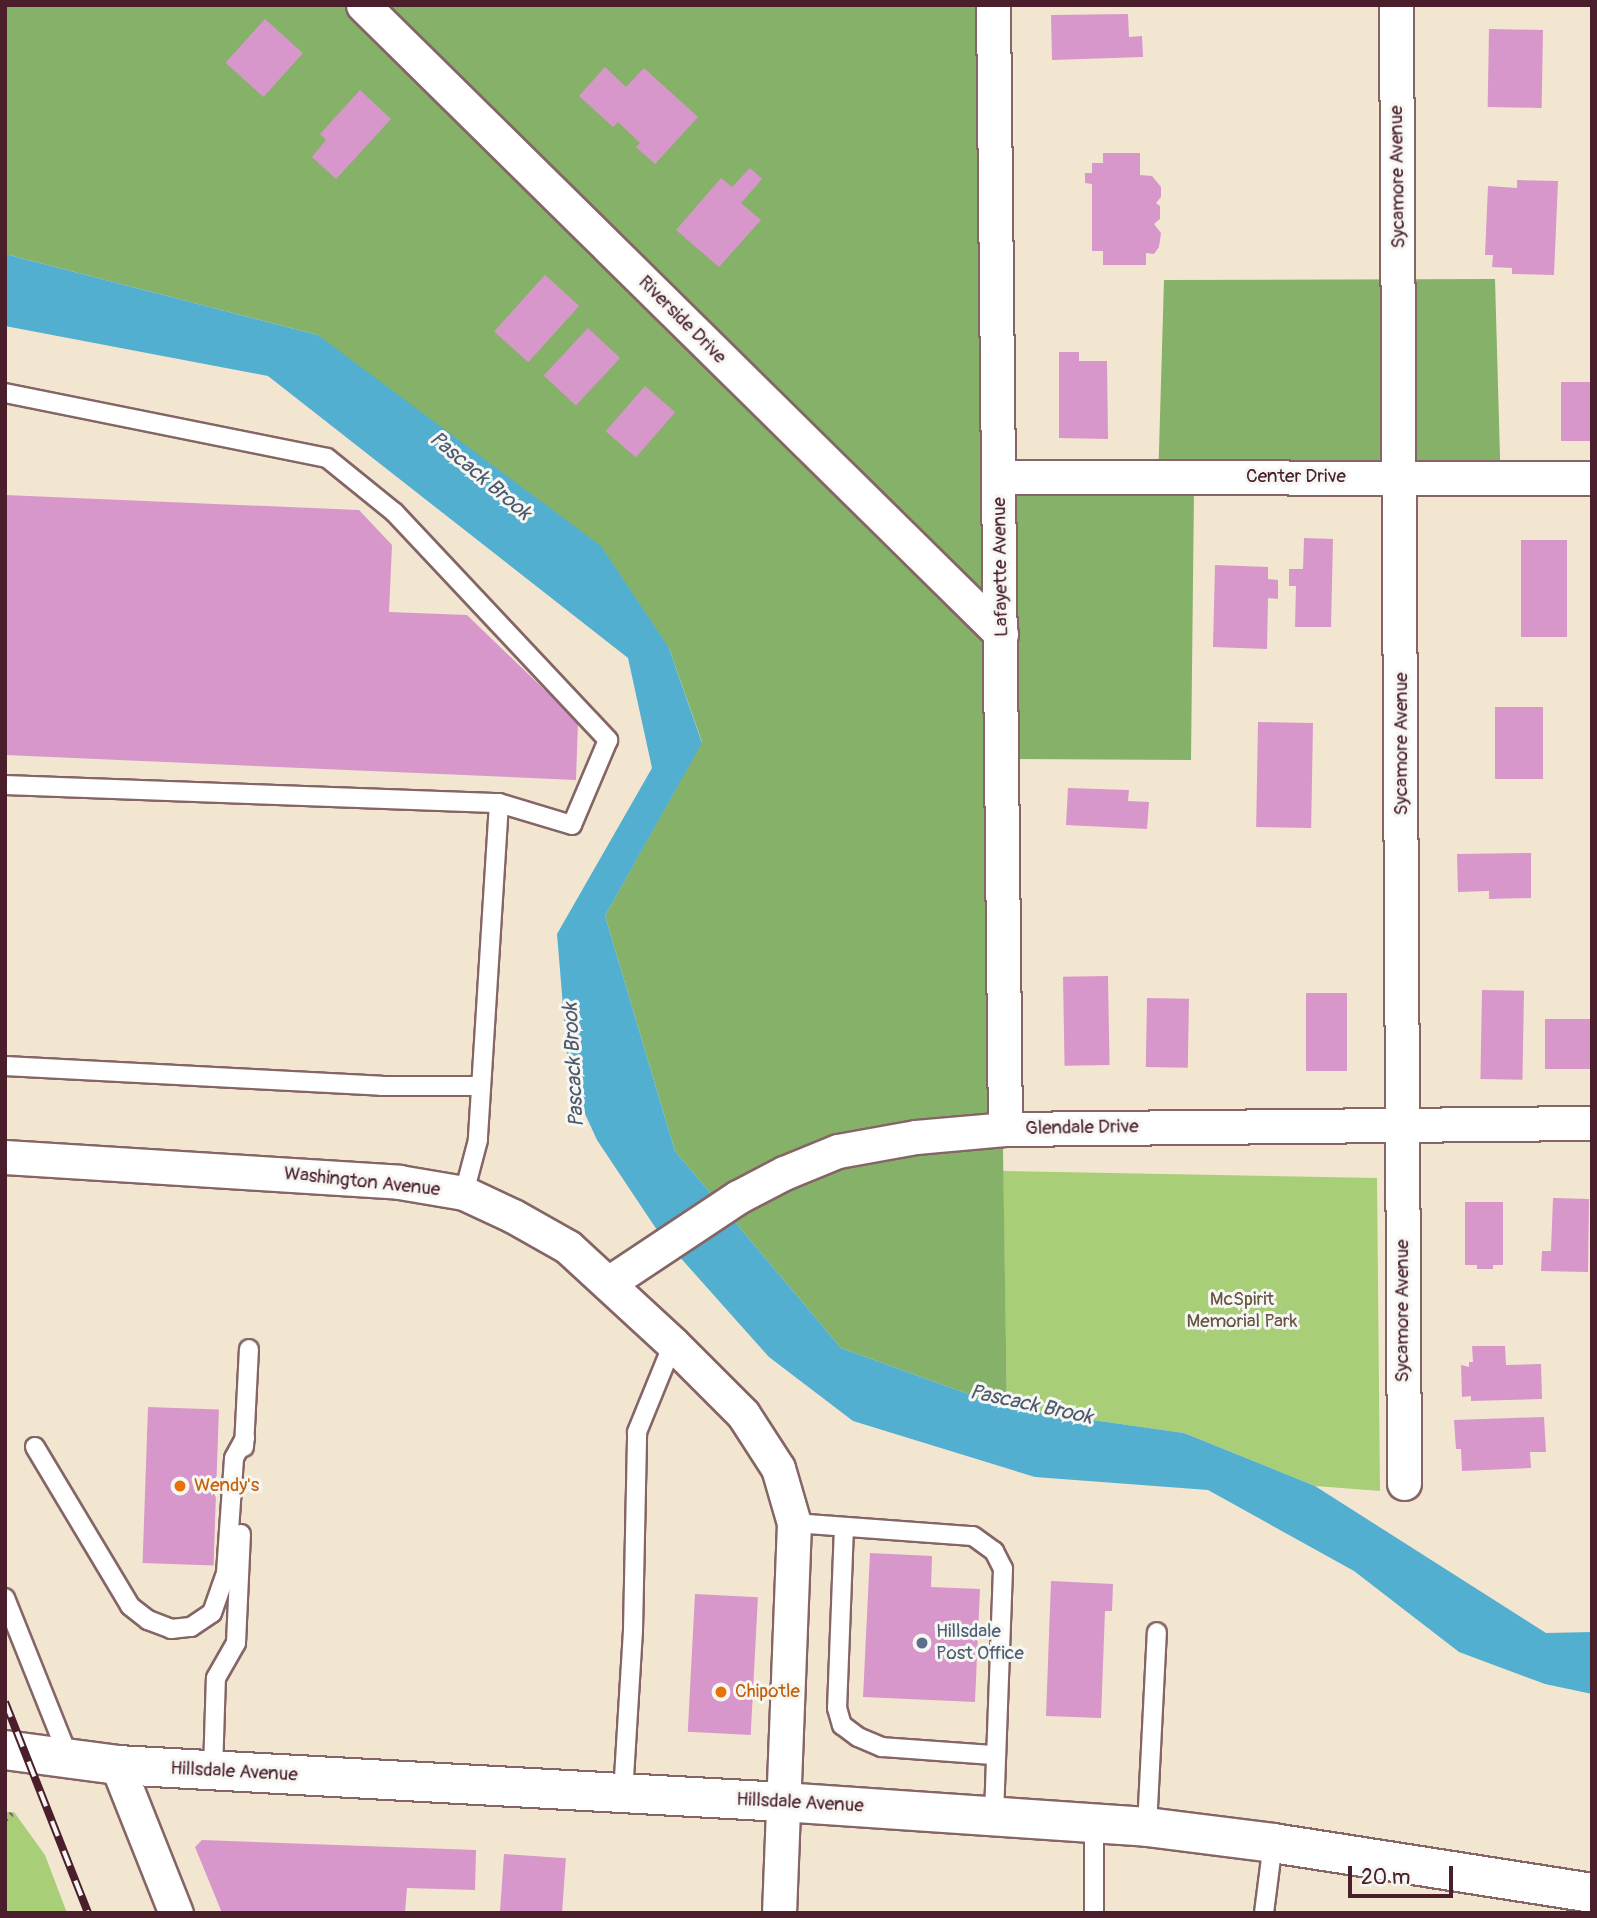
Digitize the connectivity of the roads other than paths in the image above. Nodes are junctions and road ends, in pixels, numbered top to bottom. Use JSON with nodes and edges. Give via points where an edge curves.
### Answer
{"nodes":[{"id":1,"x":363,"y":5,"type":"edge"},
{"id":2,"x":993,"y":5,"type":"edge"},
{"id":3,"x":1396,"y":5,"type":"edge"},
{"id":4,"x":5,"y":393,"type":"edge"},
{"id":5,"x":1000,"y":477,"type":"junction"},
{"id":6,"x":1401,"y":478,"type":"junction"},
{"id":7,"x":1592,"y":478,"type":"edge"},
{"id":8,"x":1001,"y":634,"type":"junction"},
{"id":9,"x":5,"y":785,"type":"edge"},
{"id":10,"x":499,"y":803,"type":"junction"},
{"id":11,"x":5,"y":1066,"type":"edge"},
{"id":12,"x":481,"y":1086,"type":"junction"},
{"id":13,"x":1592,"y":1123,"type":"edge"},
{"id":14,"x":1403,"y":1125,"type":"junction"},
{"id":15,"x":1005,"y":1129,"type":"junction"},
{"id":16,"x":5,"y":1157,"type":"edge"},
{"id":17,"x":464,"y":1193,"type":"junction"},
{"id":18,"x":610,"y":1282,"type":"junction"},
{"id":19,"x":673,"y":1344,"type":"junction"},
{"id":20,"x":248,"y":1349,"type":"dead end"},
{"id":21,"x":245,"y":1438,"type":"junction"},
{"id":22,"x":35,"y":1447,"type":"dead end"},
{"id":23,"x":1404,"y":1483,"type":"dead end"},
{"id":24,"x":794,"y":1523,"type":"junction"},
{"id":25,"x":845,"y":1527,"type":"junction"},
{"id":26,"x":5,"y":1598,"type":"edge"},
{"id":27,"x":1157,"y":1632,"type":"dead end"},
{"id":28,"x":5,"y":1750,"type":"edge"},
{"id":29,"x":994,"y":1755,"type":"junction"},
{"id":30,"x":71,"y":1761,"type":"junction"},
{"id":31,"x":117,"y":1765,"type":"junction"},
{"id":32,"x":213,"y":1771,"type":"junction"},
{"id":33,"x":623,"y":1794,"type":"junction"},
{"id":34,"x":782,"y":1802,"type":"junction"},
{"id":35,"x":993,"y":1815,"type":"junction"},
{"id":36,"x":1094,"y":1823,"type":"junction"},
{"id":37,"x":1147,"y":1827,"type":"junction"},
{"id":38,"x":1273,"y":1843,"type":"junction"},
{"id":39,"x":1592,"y":1893,"type":"edge"},
{"id":40,"x":176,"y":1913,"type":"edge"},
{"id":41,"x":779,"y":1913,"type":"edge"},
{"id":42,"x":1094,"y":1913,"type":"edge"},
{"id":43,"x":1264,"y":1913,"type":"edge"}],
"edges":[{"from":1,"to":8,"type":"street","name":"Riverside Drive"},
{"from":2,"to":5,"type":"street","name":"Lafayette Avenue"},
{"from":3,"to":6,"type":"street","name":"Sycamore Avenue"},
{"from":4,"to":10,"type":"lane","via":[[327,458],[394,512],[608,740],[572,825]]},
{"from":5,"to":6,"type":"street","name":"Center Drive"},
{"from":5,"to":8,"type":"street","name":"Lafayette Avenue"},
{"from":6,"to":7,"type":"street","name":"Center Drive"},
{"from":6,"to":14,"type":"street","name":"Sycamore Avenue"},
{"from":8,"to":15,"type":"street","name":"Lafayette Avenue"},
{"from":9,"to":10,"type":"lane"},
{"from":10,"to":12,"type":"lane"},
{"from":11,"to":12,"type":"lane","via":[[381,1086]]},
{"from":12,"to":17,"type":"lane","via":[[478,1140]]},
{"from":13,"to":14,"type":"street","name":"Glendale Drive"},
{"from":14,"to":15,"type":"street","name":"Glendale Drive"},
{"from":14,"to":23,"type":"street","name":"Sycamore Avenue"},
{"from":15,"to":18,"type":"street","name":"Glendale Drive","via":[[916,1137],[838,1151],[738,1197]]},
{"from":16,"to":17,"type":"street","name":"Washington Avenue","via":[[400,1182]]},
{"from":17,"to":18,"type":"street","name":"Washington Avenue","via":[[568,1247]]},
{"from":18,"to":19,"type":"street","name":"Washington Avenue"},
{"from":19,"to":24,"type":"street","name":"Washington Avenue","via":[[743,1414],[778,1468]]},
{"from":19,"to":33,"type":"lane","via":[[637,1432],[634,1630]]},
{"from":20,"to":21,"type":"lane"},
{"from":21,"to":22,"type":"lane","via":[[234,1458],[226,1573],[212,1613],[191,1627],[171,1629],[130,1606]]},
{"from":21,"to":32,"type":"lane","via":[[236,1643],[216,1678]]},
{"from":24,"to":25,"type":"lane"},
{"from":24,"to":34,"type":"street","name":"Washington Avenue"},
{"from":25,"to":29,"type":"lane","via":[[837,1708],[842,1725],[882,1747]]},
{"from":25,"to":29,"type":"lane","via":[[973,1536],[994,1551],[1003,1569]]},
{"from":26,"to":30,"type":"lane"},
{"from":27,"to":37,"type":"lane"},
{"from":28,"to":30,"type":"street","name":"Hillsdale Avenue"},
{"from":29,"to":35,"type":"lane"},
{"from":30,"to":31,"type":"street","name":"Hillsdale Avenue"},
{"from":31,"to":32,"type":"street","name":"Hillsdale Avenue"},
{"from":31,"to":40,"type":"street"},
{"from":32,"to":33,"type":"street","name":"Hillsdale Avenue"},
{"from":33,"to":34,"type":"street","name":"Hillsdale Avenue"},
{"from":34,"to":35,"type":"street","name":"Hillsdale Avenue"},
{"from":34,"to":41,"type":"street","name":"Washington Avenue"},
{"from":35,"to":36,"type":"street","name":"Hillsdale Avenue"},
{"from":36,"to":37,"type":"street","name":"Hillsdale Avenue"},
{"from":36,"to":42,"type":"lane"},
{"from":37,"to":38,"type":"street","name":"Hillsdale Avenue"},
{"from":38,"to":39,"type":"street","name":"Hillsdale Avenue"},
{"from":38,"to":43,"type":"lane"}]}
